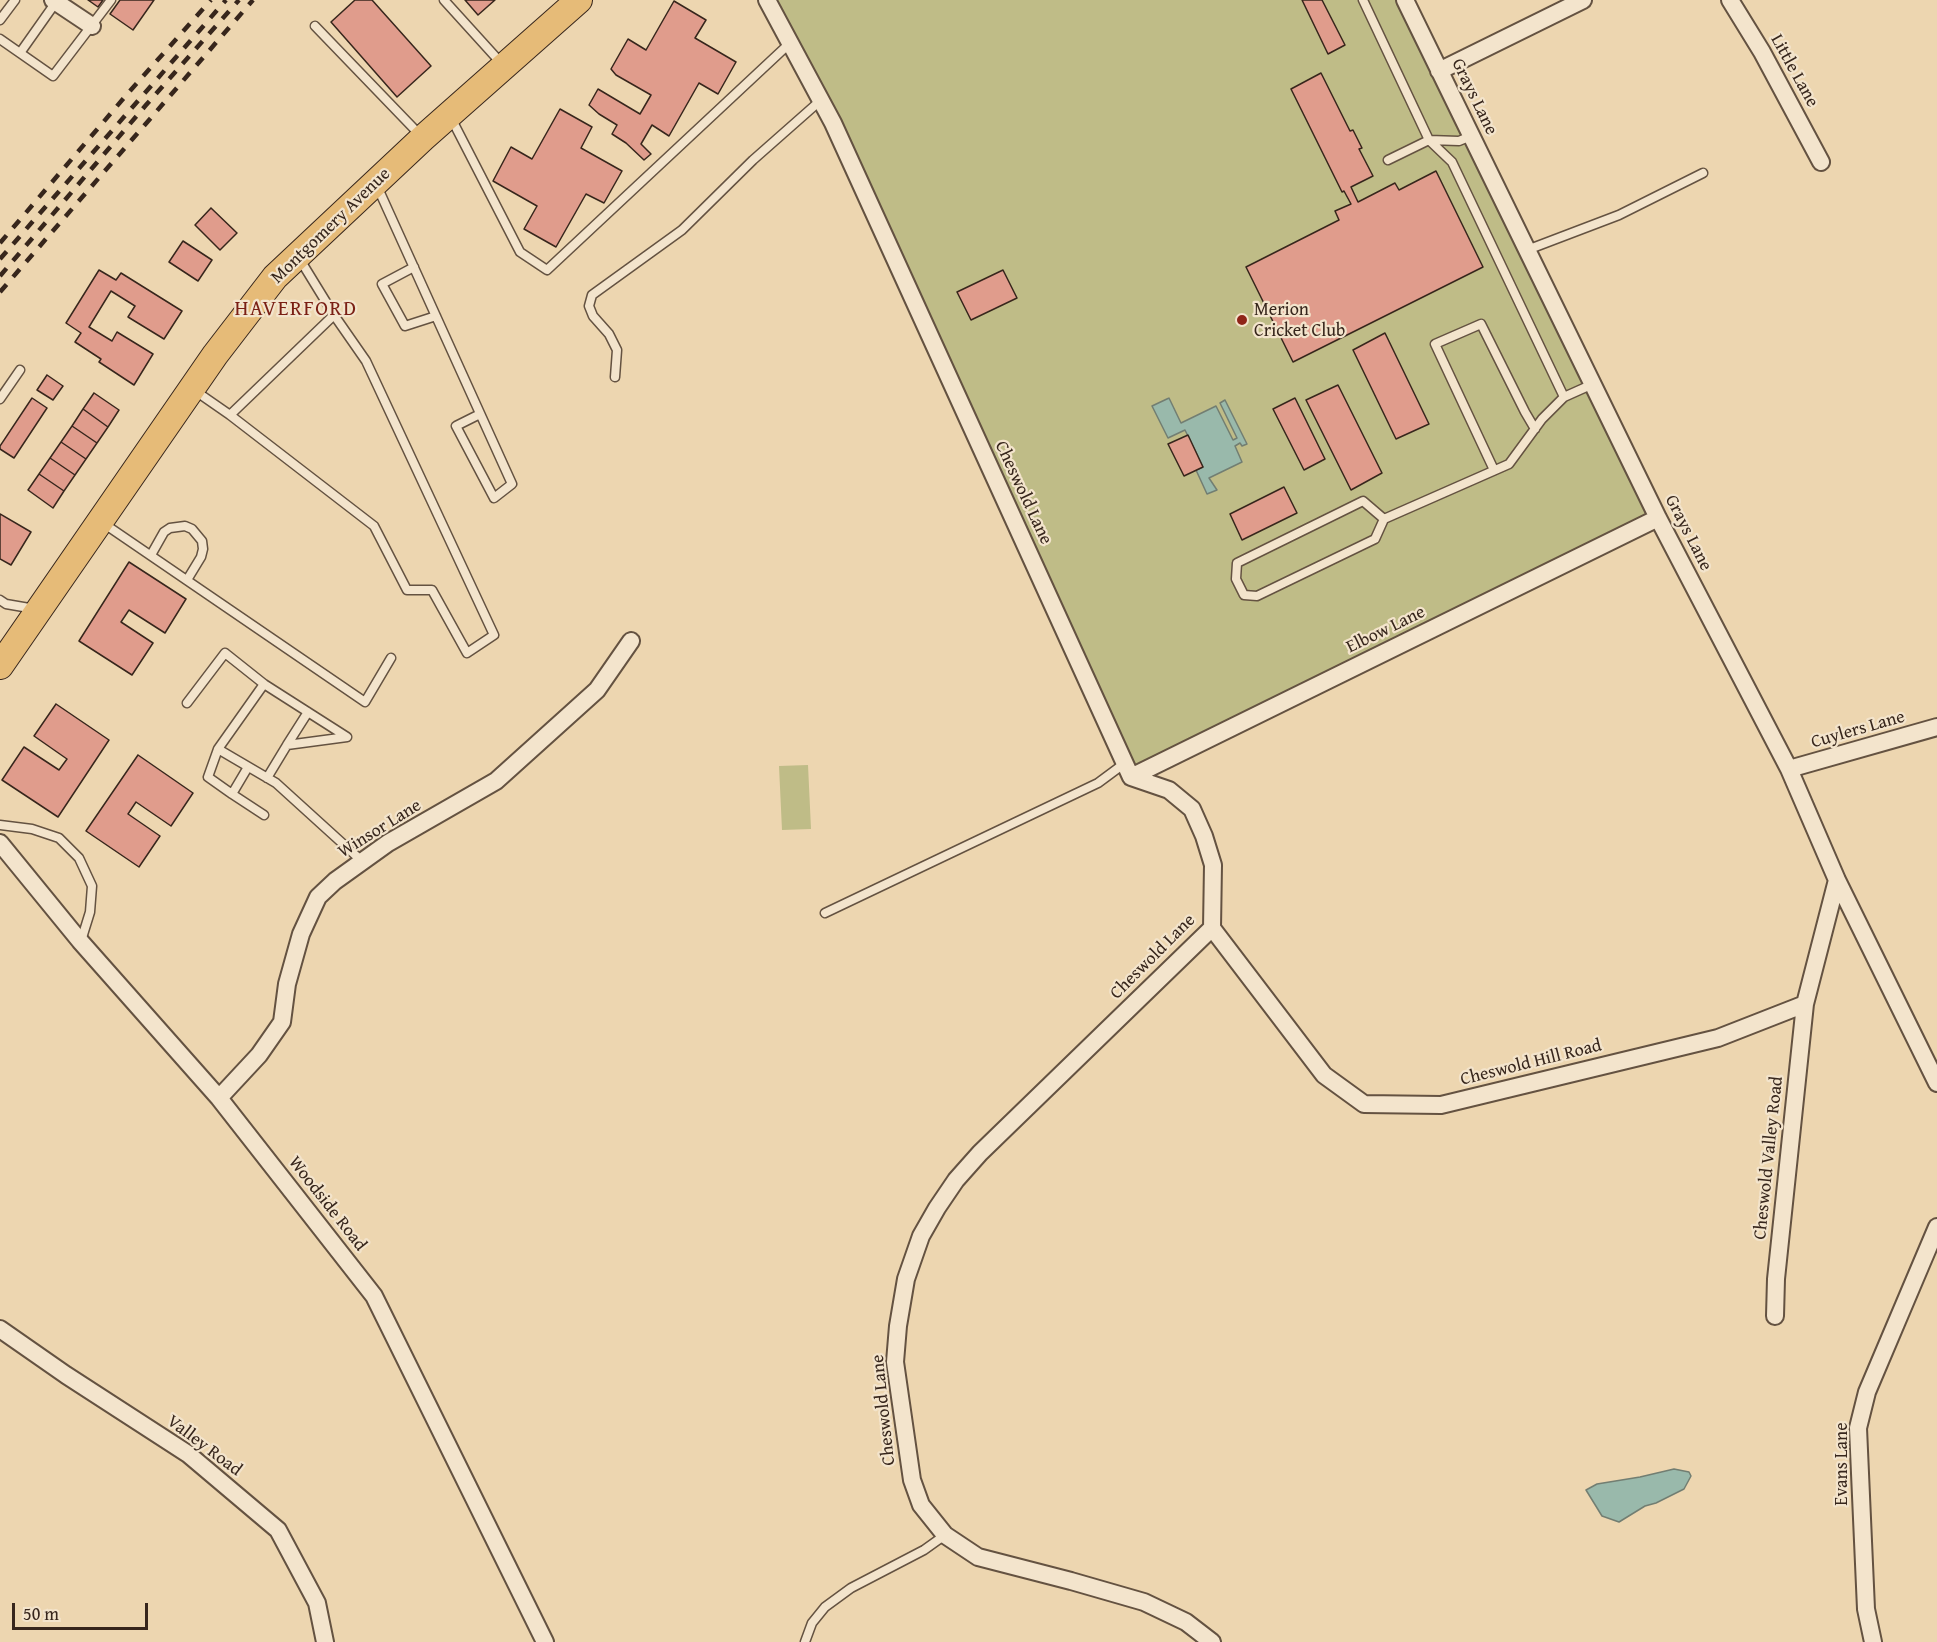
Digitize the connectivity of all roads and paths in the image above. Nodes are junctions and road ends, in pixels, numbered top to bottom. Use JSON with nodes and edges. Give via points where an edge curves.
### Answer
{"nodes":[{"id":1,"x":15,"y":0,"type":"edge"},
{"id":2,"x":111,"y":0,"type":"edge"},
{"id":3,"x":444,"y":0,"type":"edge"},
{"id":4,"x":579,"y":0,"type":"edge"},
{"id":5,"x":767,"y":0,"type":"edge"},
{"id":6,"x":1363,"y":0,"type":"edge"},
{"id":7,"x":1405,"y":0,"type":"edge"},
{"id":8,"x":1583,"y":0,"type":"edge"},
{"id":9,"x":1730,"y":0,"type":"edge"},
{"id":10,"x":55,"y":1,"type":"edge"},
{"id":11,"x":0,"y":20,"type":"edge"},
{"id":12,"x":92,"y":26,"type":"junction"},
{"id":13,"x":315,"y":26,"type":"dead end"},
{"id":14,"x":0,"y":39,"type":"edge"},
{"id":15,"x":790,"y":43,"type":"junction"},
{"id":16,"x":20,"y":53,"type":"junction"},
{"id":17,"x":505,"y":67,"type":"junction"},
{"id":18,"x":1439,"y":70,"type":"junction"},
{"id":19,"x":821,"y":100,"type":"junction"},
{"id":20,"x":450,"y":116,"type":"junction"},
{"id":21,"x":1471,"y":136,"type":"junction"},
{"id":22,"x":423,"y":138,"type":"junction"},
{"id":23,"x":1429,"y":140,"type":"junction"},
{"id":24,"x":1388,"y":159,"type":"dead end"},
{"id":25,"x":1821,"y":162,"type":"dead end"},
{"id":26,"x":1703,"y":173,"type":"dead end"},
{"id":27,"x":375,"y":183,"type":"junction"},
{"id":28,"x":1527,"y":250,"type":"junction"},
{"id":29,"x":297,"y":255,"type":"junction"},
{"id":30,"x":414,"y":267,"type":"junction"},
{"id":31,"x":334,"y":315,"type":"junction"},
{"id":32,"x":436,"y":316,"type":"junction"},
{"id":33,"x":20,"y":370,"type":"dead end"},
{"id":34,"x":615,"y":377,"type":"dead end"},
{"id":35,"x":1593,"y":384,"type":"junction"},
{"id":36,"x":192,"y":388,"type":"junction"},
{"id":37,"x":1564,"y":397,"type":"junction"},
{"id":38,"x":0,"y":399,"type":"edge"},
{"id":39,"x":480,"y":414,"type":"junction"},
{"id":40,"x":230,"y":415,"type":"junction"},
{"id":41,"x":1535,"y":429,"type":"junction"},
{"id":42,"x":1494,"y":470,"type":"junction"},
{"id":43,"x":1658,"y":518,"type":"junction"},
{"id":44,"x":1384,"y":519,"type":"junction"},
{"id":45,"x":101,"y":521,"type":"junction"},
{"id":46,"x":151,"y":555,"type":"junction"},
{"id":47,"x":187,"y":580,"type":"junction"},
{"id":48,"x":0,"y":600,"type":"edge"},
{"id":49,"x":39,"y":611,"type":"junction"},
{"id":50,"x":631,"y":641,"type":"dead end"},
{"id":51,"x":391,"y":658,"type":"dead end"},
{"id":52,"x":0,"y":666,"type":"edge"},
{"id":53,"x":264,"y":684,"type":"junction"},
{"id":54,"x":187,"y":703,"type":"dead end"},
{"id":55,"x":308,"y":711,"type":"junction"},
{"id":56,"x":1937,"y":727,"type":"edge"},
{"id":57,"x":287,"y":745,"type":"junction"},
{"id":58,"x":218,"y":749,"type":"junction"},
{"id":59,"x":248,"y":766,"type":"junction"},
{"id":60,"x":1789,"y":769,"type":"junction"},
{"id":61,"x":1128,"y":770,"type":"junction"},
{"id":62,"x":267,"y":778,"type":"junction"},
{"id":63,"x":232,"y":794,"type":"junction"},
{"id":64,"x":264,"y":816,"type":"dead end"},
{"id":65,"x":0,"y":825,"type":"edge"},
{"id":66,"x":0,"y":843,"type":"edge"},
{"id":67,"x":363,"y":861,"type":"junction"},
{"id":68,"x":1837,"y":880,"type":"junction"},
{"id":69,"x":825,"y":913,"type":"dead end"},
{"id":70,"x":1212,"y":928,"type":"junction"},
{"id":71,"x":81,"y":941,"type":"junction"},
{"id":72,"x":1805,"y":1004,"type":"junction"},
{"id":73,"x":1937,"y":1083,"type":"edge"},
{"id":74,"x":219,"y":1098,"type":"junction"},
{"id":75,"x":1937,"y":1227,"type":"edge"},
{"id":76,"x":1775,"y":1316,"type":"dead end"},
{"id":77,"x":0,"y":1329,"type":"edge"},
{"id":78,"x":945,"y":1535,"type":"junction"},
{"id":79,"x":325,"y":1642,"type":"edge"},
{"id":80,"x":545,"y":1642,"type":"edge"},
{"id":81,"x":805,"y":1642,"type":"edge"},
{"id":82,"x":1212,"y":1642,"type":"edge"},
{"id":83,"x":1873,"y":1642,"type":"edge"}],
"edges":[{"from":1,"to":11,"type":"lane"},
{"from":2,"to":12,"type":"lane"},
{"from":3,"to":17,"type":"lane"},
{"from":4,"to":17,"type":"main road","name":"Montgomery Avenue"},
{"from":5,"to":15,"type":"street","name":"Cheswold Lane"},
{"from":6,"to":23,"type":"lane"},
{"from":7,"to":18,"type":"street","name":"Grays Lane"},
{"from":8,"to":18,"type":"street"},
{"from":9,"to":25,"type":"street","name":"Little Lane"},
{"from":10,"to":12,"type":"street"},
{"from":10,"to":16,"type":"lane"},
{"from":12,"to":16,"type":"lane","via":[[53,76]]},
{"from":13,"to":22,"type":"lane"},
{"from":14,"to":16,"type":"lane"},
{"from":15,"to":19,"type":"street","name":"Cheswold Lane"},
{"from":15,"to":20,"type":"lane","via":[[547,270],[520,252]]},
{"from":17,"to":20,"type":"main road","name":"Montgomery Avenue"},
{"from":18,"to":21,"type":"street","name":"Grays Lane"},
{"from":19,"to":34,"type":"lane","via":[[682,230],[592,296],[589,306],[593,316],[617,350]]},
{"from":19,"to":61,"type":"street","name":"Cheswold Lane"},
{"from":20,"to":22,"type":"main road","name":"Montgomery Avenue"},
{"from":21,"to":23,"type":"lane","via":[[1459,141]]},
{"from":21,"to":28,"type":"street","name":"Grays Lane"},
{"from":22,"to":27,"type":"main road","name":"Montgomery Avenue"},
{"from":23,"to":24,"type":"lane"},
{"from":23,"to":37,"type":"lane","via":[[1452,162]]},
{"from":26,"to":28,"type":"lane","via":[[1619,215]]},
{"from":27,"to":29,"type":"main road","name":"Montgomery Avenue"},
{"from":27,"to":30,"type":"lane"},
{"from":28,"to":35,"type":"street","name":"Grays Lane"},
{"from":29,"to":31,"type":"lane"},
{"from":29,"to":36,"type":"main road","name":"Montgomery Avenue","via":[[275,277]]},
{"from":30,"to":32,"type":"lane"},
{"from":30,"to":32,"type":"lane","via":[[382,284],[405,326]]},
{"from":31,"to":40,"type":"lane"},
{"from":31,"to":40,"type":"lane","via":[[366,361],[494,635],[467,652],[432,590],[407,590],[374,526]]},
{"from":32,"to":39,"type":"lane"},
{"from":33,"to":38,"type":"lane"},
{"from":35,"to":37,"type":"lane"},
{"from":35,"to":43,"type":"street","name":"Grays Lane"},
{"from":36,"to":40,"type":"lane"},
{"from":36,"to":45,"type":"main road","name":"Montgomery Avenue"},
{"from":37,"to":41,"type":"lane"},
{"from":39,"to":39,"type":"lane","via":[[512,484],[494,498],[456,426]]},
{"from":41,"to":42,"type":"lane","via":[[1509,464]]},
{"from":41,"to":42,"type":"lane","via":[[1480,324],[1435,344]]},
{"from":42,"to":44,"type":"lane"},
{"from":43,"to":60,"type":"street","name":"Grays Lane"},
{"from":43,"to":61,"type":"street","name":"Elbow Lane"},
{"from":44,"to":44,"type":"lane","via":[[1363,501],[1237,563],[1236,579],[1244,594],[1257,596],[1375,539]]},
{"from":45,"to":46,"type":"lane"},
{"from":45,"to":49,"type":"main road","name":"Montgomery Avenue"},
{"from":46,"to":47,"type":"lane"},
{"from":46,"to":47,"type":"lane","via":[[170,528],[192,529],[203,549]]},
{"from":47,"to":51,"type":"lane","via":[[365,702]]},
{"from":48,"to":49,"type":"lane"},
{"from":49,"to":52,"type":"main road","name":"Montgomery Avenue"},
{"from":50,"to":67,"type":"street","name":"Winsor Lane","via":[[597,690],[496,781]]},
{"from":53,"to":54,"type":"lane","via":[[225,653]]},
{"from":53,"to":55,"type":"lane"},
{"from":53,"to":58,"type":"lane"},
{"from":55,"to":57,"type":"lane"},
{"from":55,"to":57,"type":"lane","via":[[347,736]]},
{"from":56,"to":60,"type":"street","name":"Cuylers Lane"},
{"from":57,"to":62,"type":"lane"},
{"from":58,"to":59,"type":"lane"},
{"from":58,"to":63,"type":"lane","via":[[208,777]]},
{"from":59,"to":62,"type":"lane"},
{"from":59,"to":63,"type":"lane"},
{"from":60,"to":68,"type":"street","name":"Grays Lane"},
{"from":61,"to":69,"type":"lane"},
{"from":61,"to":70,"type":"street","name":"Cheswold Lane","via":[[1169,790],[1192,809],[1213,865]]},
{"from":62,"to":67,"type":"lane"},
{"from":63,"to":64,"type":"lane"},
{"from":65,"to":71,"type":"lane","via":[[59,838],[79,858],[92,886],[90,912]]},
{"from":66,"to":71,"type":"street","name":"Woodside Road"},
{"from":67,"to":74,"type":"street","name":"Winsor Lane","via":[[318,897],[301,934],[287,984],[282,1022],[259,1055]]},
{"from":68,"to":72,"type":"street"},
{"from":68,"to":73,"type":"street","name":"Grays Lane"},
{"from":70,"to":72,"type":"street","name":"Cheswold Hill Road","via":[[1324,1074],[1364,1104],[1441,1105],[1718,1038]]},
{"from":70,"to":78,"type":"street","name":"Cheswold Lane","via":[[980,1153],[956,1180],[921,1236],[906,1279],[895,1362],[912,1480],[921,1505]]},
{"from":71,"to":74,"type":"street","name":"Woodside Road"},
{"from":72,"to":76,"type":"street","name":"Cheswold Valley Road"},
{"from":74,"to":80,"type":"street","name":"Woodside Road","via":[[374,1296]]},
{"from":75,"to":83,"type":"street","name":"Evans Lane","via":[[1867,1392],[1858,1428],[1866,1609]]},
{"from":77,"to":79,"type":"street","name":"Valley Road","via":[[188,1454],[278,1530],[317,1603]]},
{"from":78,"to":81,"type":"lane","via":[[825,1607],[812,1623]]},
{"from":78,"to":82,"type":"street","name":"Cheswold Lane","via":[[978,1557],[1144,1602],[1186,1622]]}]}
